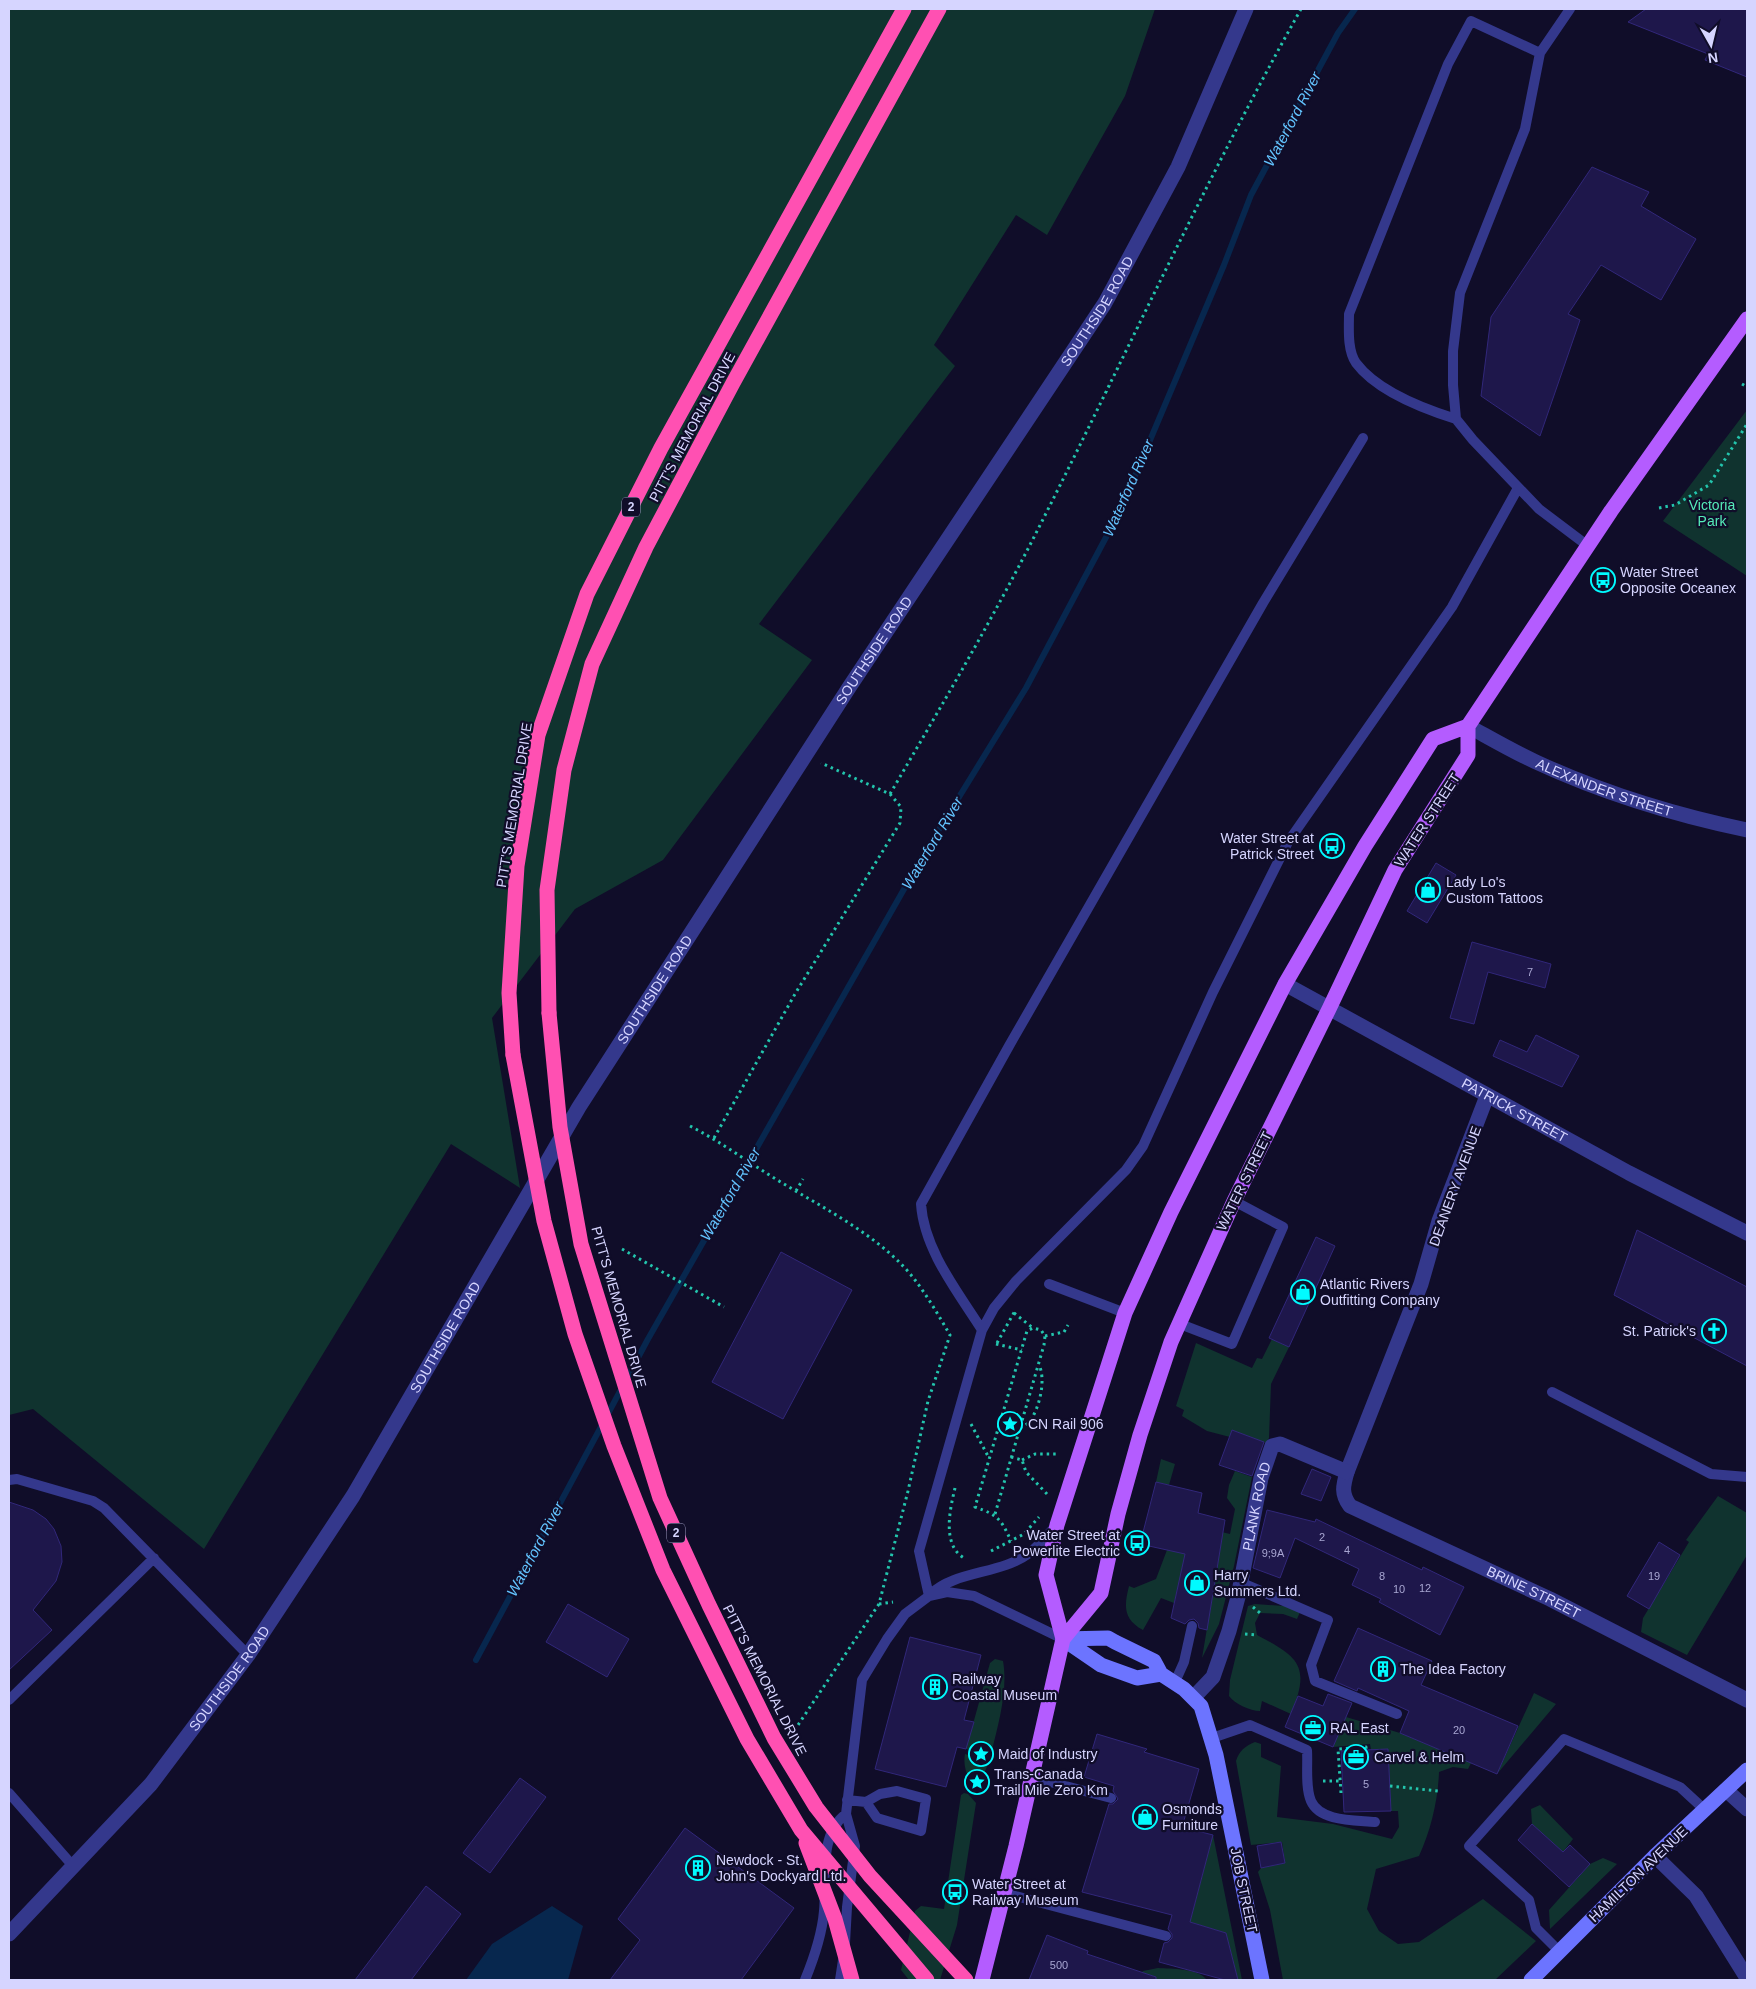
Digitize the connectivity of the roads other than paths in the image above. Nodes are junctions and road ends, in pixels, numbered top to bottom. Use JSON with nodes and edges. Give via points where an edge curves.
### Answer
{"nodes":[{"id":1,"x":904,"y":9,"type":"edge"},
{"id":2,"x":940,"y":9,"type":"edge"},
{"id":3,"x":1246,"y":9,"type":"edge"},
{"id":4,"x":1570,"y":9,"type":"edge"},
{"id":5,"x":1540,"y":54,"type":"junction"},
{"id":6,"x":1747,"y":319,"type":"edge"},
{"id":7,"x":1456,"y":419,"type":"junction"},
{"id":8,"x":1363,"y":438,"type":"dead end"},
{"id":9,"x":1518,"y":488,"type":"junction"},
{"id":10,"x":1588,"y":546,"type":"junction"},
{"id":11,"x":1468,"y":726,"type":"junction"},
{"id":12,"x":1747,"y":830,"type":"edge"},
{"id":13,"x":1285,"y":984,"type":"junction"},
{"id":14,"x":1330,"y":1010,"type":"junction"},
{"id":15,"x":1487,"y":1096,"type":"junction"},
{"id":16,"x":1234,"y":1201,"type":"junction"},
{"id":17,"x":1747,"y":1233,"type":"edge"},
{"id":18,"x":1049,"y":1284,"type":"dead end"},
{"id":19,"x":1125,"y":1313,"type":"junction"},
{"id":20,"x":1180,"y":1324,"type":"junction"},
{"id":21,"x":982,"y":1330,"type":"junction"},
{"id":22,"x":1552,"y":1392,"type":"dead end"},
{"id":23,"x":1347,"y":1472,"type":"junction"},
{"id":24,"x":1747,"y":1477,"type":"edge"},
{"id":25,"x":9,"y":1480,"type":"edge"},
{"id":26,"x":1057,"y":1526,"type":"junction"},
{"id":27,"x":154,"y":1558,"type":"junction"},
{"id":28,"x":1240,"y":1582,"type":"junction"},
{"id":29,"x":929,"y":1596,"type":"junction"},
{"id":30,"x":1192,"y":1626,"type":"dead end"},
{"id":31,"x":1063,"y":1639,"type":"junction"},
{"id":32,"x":248,"y":1655,"type":"junction"},
{"id":33,"x":1161,"y":1674,"type":"junction"},
{"id":34,"x":1175,"y":1682,"type":"junction"},
{"id":35,"x":1194,"y":1697,"type":"junction"},
{"id":36,"x":9,"y":1700,"type":"edge"},
{"id":37,"x":1747,"y":1700,"type":"edge"},
{"id":38,"x":1397,"y":1714,"type":"dead end"},
{"id":39,"x":1212,"y":1738,"type":"junction"},
{"id":40,"x":1747,"y":1770,"type":"edge"},
{"id":41,"x":1031,"y":1778,"type":"junction"},
{"id":42,"x":1726,"y":1790,"type":"junction"},
{"id":43,"x":9,"y":1793,"type":"edge"},
{"id":44,"x":1111,"y":1798,"type":"dead end"},
{"id":45,"x":848,"y":1800,"type":"junction"},
{"id":46,"x":866,"y":1802,"type":"junction"},
{"id":47,"x":1747,"y":1809,"type":"edge"},
{"id":48,"x":1705,"y":1810,"type":"junction"},
{"id":49,"x":846,"y":1814,"type":"junction"},
{"id":50,"x":1375,"y":1822,"type":"dead end"},
{"id":51,"x":801,"y":1830,"type":"junction"},
{"id":52,"x":1655,"y":1856,"type":"junction"},
{"id":53,"x":73,"y":1866,"type":"junction"},
{"id":54,"x":1004,"y":1893,"type":"junction"},
{"id":55,"x":9,"y":1934,"type":"edge"},
{"id":56,"x":1166,"y":1936,"type":"dead end"},
{"id":57,"x":1559,"y":1950,"type":"junction"},
{"id":58,"x":1747,"y":1978,"type":"edge"},
{"id":59,"x":804,"y":1980,"type":"edge"},
{"id":60,"x":840,"y":1980,"type":"edge"},
{"id":61,"x":852,"y":1980,"type":"edge"},
{"id":62,"x":926,"y":1980,"type":"edge"},
{"id":63,"x":966,"y":1980,"type":"edge"},
{"id":64,"x":982,"y":1980,"type":"edge"},
{"id":65,"x":1262,"y":1980,"type":"edge"},
{"id":66,"x":1531,"y":1980,"type":"edge"}],
"edges":[{"from":1,"to":51,"type":"highway","name":"PITT'S MEMORIAL DRIVE","number":"2","bridge":true,"via":[[661,448],[587,594],[537,744],[517,866],[509,993],[513,1055],[544,1221],[575,1334],[614,1446],[663,1570],[747,1739]]},
{"from":2,"to":63,"type":"highway","name":"PITT'S MEMORIAL DRIVE","number":"2","bridge":true,"via":[[710,426],[646,547],[592,664],[564,770],[547,890],[549,1013],[560,1127],[581,1244],[660,1498],[708,1606],[774,1738],[816,1807],[870,1876]]},
{"from":3,"to":32,"type":"street","name":"SOUTHSIDE ROAD","via":[[1178,167],[1105,303],[805,755],[579,1106],[353,1496]]},
{"from":4,"to":5,"type":"lane"},
{"from":5,"to":7,"type":"lane","via":[[1525,129],[1460,293],[1453,351]]},
{"from":5,"to":7,"type":"lane","via":[[1471,20],[1448,64],[1349,314],[1348,338],[1355,362],[1378,383],[1424,409]]},
{"from":6,"to":10,"type":"main road"},
{"from":7,"to":9,"type":"lane"},
{"from":8,"to":21,"type":"lane","via":[[1258,612],[921,1204],[922,1220],[930,1242]]},
{"from":9,"to":10,"type":"lane","via":[[1539,509]]},
{"from":9,"to":21,"type":"lane","via":[[1452,608],[1288,842],[1213,992],[1143,1146],[1120,1177],[1016,1281],[994,1308]]},
{"from":10,"to":11,"type":"main road"},
{"from":11,"to":12,"type":"street","name":"ALEXANDER STREET","via":[[1534,762],[1597,787],[1658,808]]},
{"from":11,"to":13,"type":"main road","via":[[1433,738],[1365,846]]},
{"from":11,"to":14,"type":"main road","name":"WATER STREET","via":[[1468,755],[1395,870]]},
{"from":13,"to":14,"type":"street","name":"PATRICK STREET"},
{"from":13,"to":19,"type":"main road","via":[[1171,1212]]},
{"from":14,"to":15,"type":"street","name":"PATRICK STREET"},
{"from":14,"to":16,"type":"main road","name":"WATER STREET"},
{"from":15,"to":17,"type":"street","name":"PATRICK STREET"},
{"from":15,"to":23,"type":"street","name":"DEANERY AVENUE","via":[[1439,1221],[1418,1293]]},
{"from":16,"to":20,"type":"main road","name":"WATER STREET"},
{"from":16,"to":20,"type":"lane","via":[[1283,1228],[1232,1344]]},
{"from":18,"to":19,"type":"lane"},
{"from":19,"to":26,"type":"main road"},
{"from":20,"to":31,"type":"main road","name":"WATER STREET","via":[[1140,1435],[1101,1593]]},
{"from":21,"to":29,"type":"lane","via":[[919,1551]]},
{"from":22,"to":24,"type":"lane","via":[[1711,1474]]},
{"from":23,"to":28,"type":"street","name":"PLANK ROAD","via":[[1280,1444],[1272,1446],[1261,1478]]},
{"from":23,"to":37,"type":"street","name":"BRINE STREET","via":[[1343,1488],[1344,1498],[1350,1506],[1550,1599]]},
{"from":25,"to":27,"type":"lane","via":[[17,1479],[93,1501]]},
{"from":26,"to":29,"type":"lane","via":[[1028,1555],[947,1583]]},
{"from":26,"to":31,"type":"main road","via":[[1046,1575]]},
{"from":27,"to":32,"type":"lane"},
{"from":27,"to":36,"type":"lane"},
{"from":28,"to":35,"type":"street","name":"PLANK ROAD","via":[[1229,1631],[1213,1677]]},
{"from":28,"to":38,"type":"lane","via":[[1328,1620],[1311,1665],[1315,1681]]},
{"from":29,"to":31,"type":"lane","via":[[947,1592],[974,1596]]},
{"from":29,"to":45,"type":"lane","via":[[905,1614],[862,1680]]},
{"from":30,"to":34,"type":"lane","via":[[1184,1662]]},
{"from":31,"to":33,"type":"street","via":[[1101,1665],[1136,1678]]},
{"from":31,"to":33,"type":"street","name":"JOB STREET","via":[[1108,1638],[1154,1661]]},
{"from":31,"to":41,"type":"main road"},
{"from":32,"to":53,"type":"street","name":"SOUTHSIDE ROAD","via":[[152,1784]]},
{"from":33,"to":34,"type":"street","name":"JOB STREET"},
{"from":34,"to":35,"type":"street","name":"JOB STREET"},
{"from":35,"to":39,"type":"street","name":"JOB STREET","via":[[1205,1715]]},
{"from":39,"to":50,"type":"lane","via":[[1250,1725],[1307,1750],[1310,1799],[1316,1808],[1335,1818]]},
{"from":39,"to":65,"type":"street","name":"JOB STREET"},
{"from":40,"to":42,"type":"street","name":"HAMILTON AVENUE"},
{"from":41,"to":44,"type":"lane"},
{"from":41,"to":54,"type":"main road"},
{"from":42,"to":47,"type":"street"},
{"from":42,"to":48,"type":"street","name":"HAMILTON AVENUE"},
{"from":43,"to":53,"type":"lane"},
{"from":45,"to":46,"type":"lane"},
{"from":45,"to":49,"type":"lane"},
{"from":46,"to":46,"type":"lane","via":[[877,1818],[921,1831],[926,1799],[897,1791],[880,1794]]},
{"from":48,"to":52,"type":"street","name":"HAMILTON AVENUE"},
{"from":48,"to":57,"type":"lane","via":[[1680,1787],[1564,1739],[1469,1846],[1529,1900],[1536,1928]]},
{"from":49,"to":59,"type":"lane","via":[[835,1822],[829,1837],[822,1927],[814,1959]]},
{"from":49,"to":60,"type":"lane","via":[[855,1846]]},
{"from":51,"to":61,"type":"highway","bridge":true,"via":[[835,1919]]},
{"from":51,"to":62,"type":"highway","name":"PITT'S MEMORIAL DRIVE","number":"2","bridge":true},
{"from":52,"to":57,"type":"street","name":"HAMILTON AVENUE"},
{"from":52,"to":58,"type":"street","via":[[1696,1896]]},
{"from":53,"to":55,"type":"street","name":"SOUTHSIDE ROAD"},
{"from":54,"to":56,"type":"lane"},
{"from":54,"to":64,"type":"main road"},
{"from":57,"to":66,"type":"street","name":"HAMILTON AVENUE"}]}
